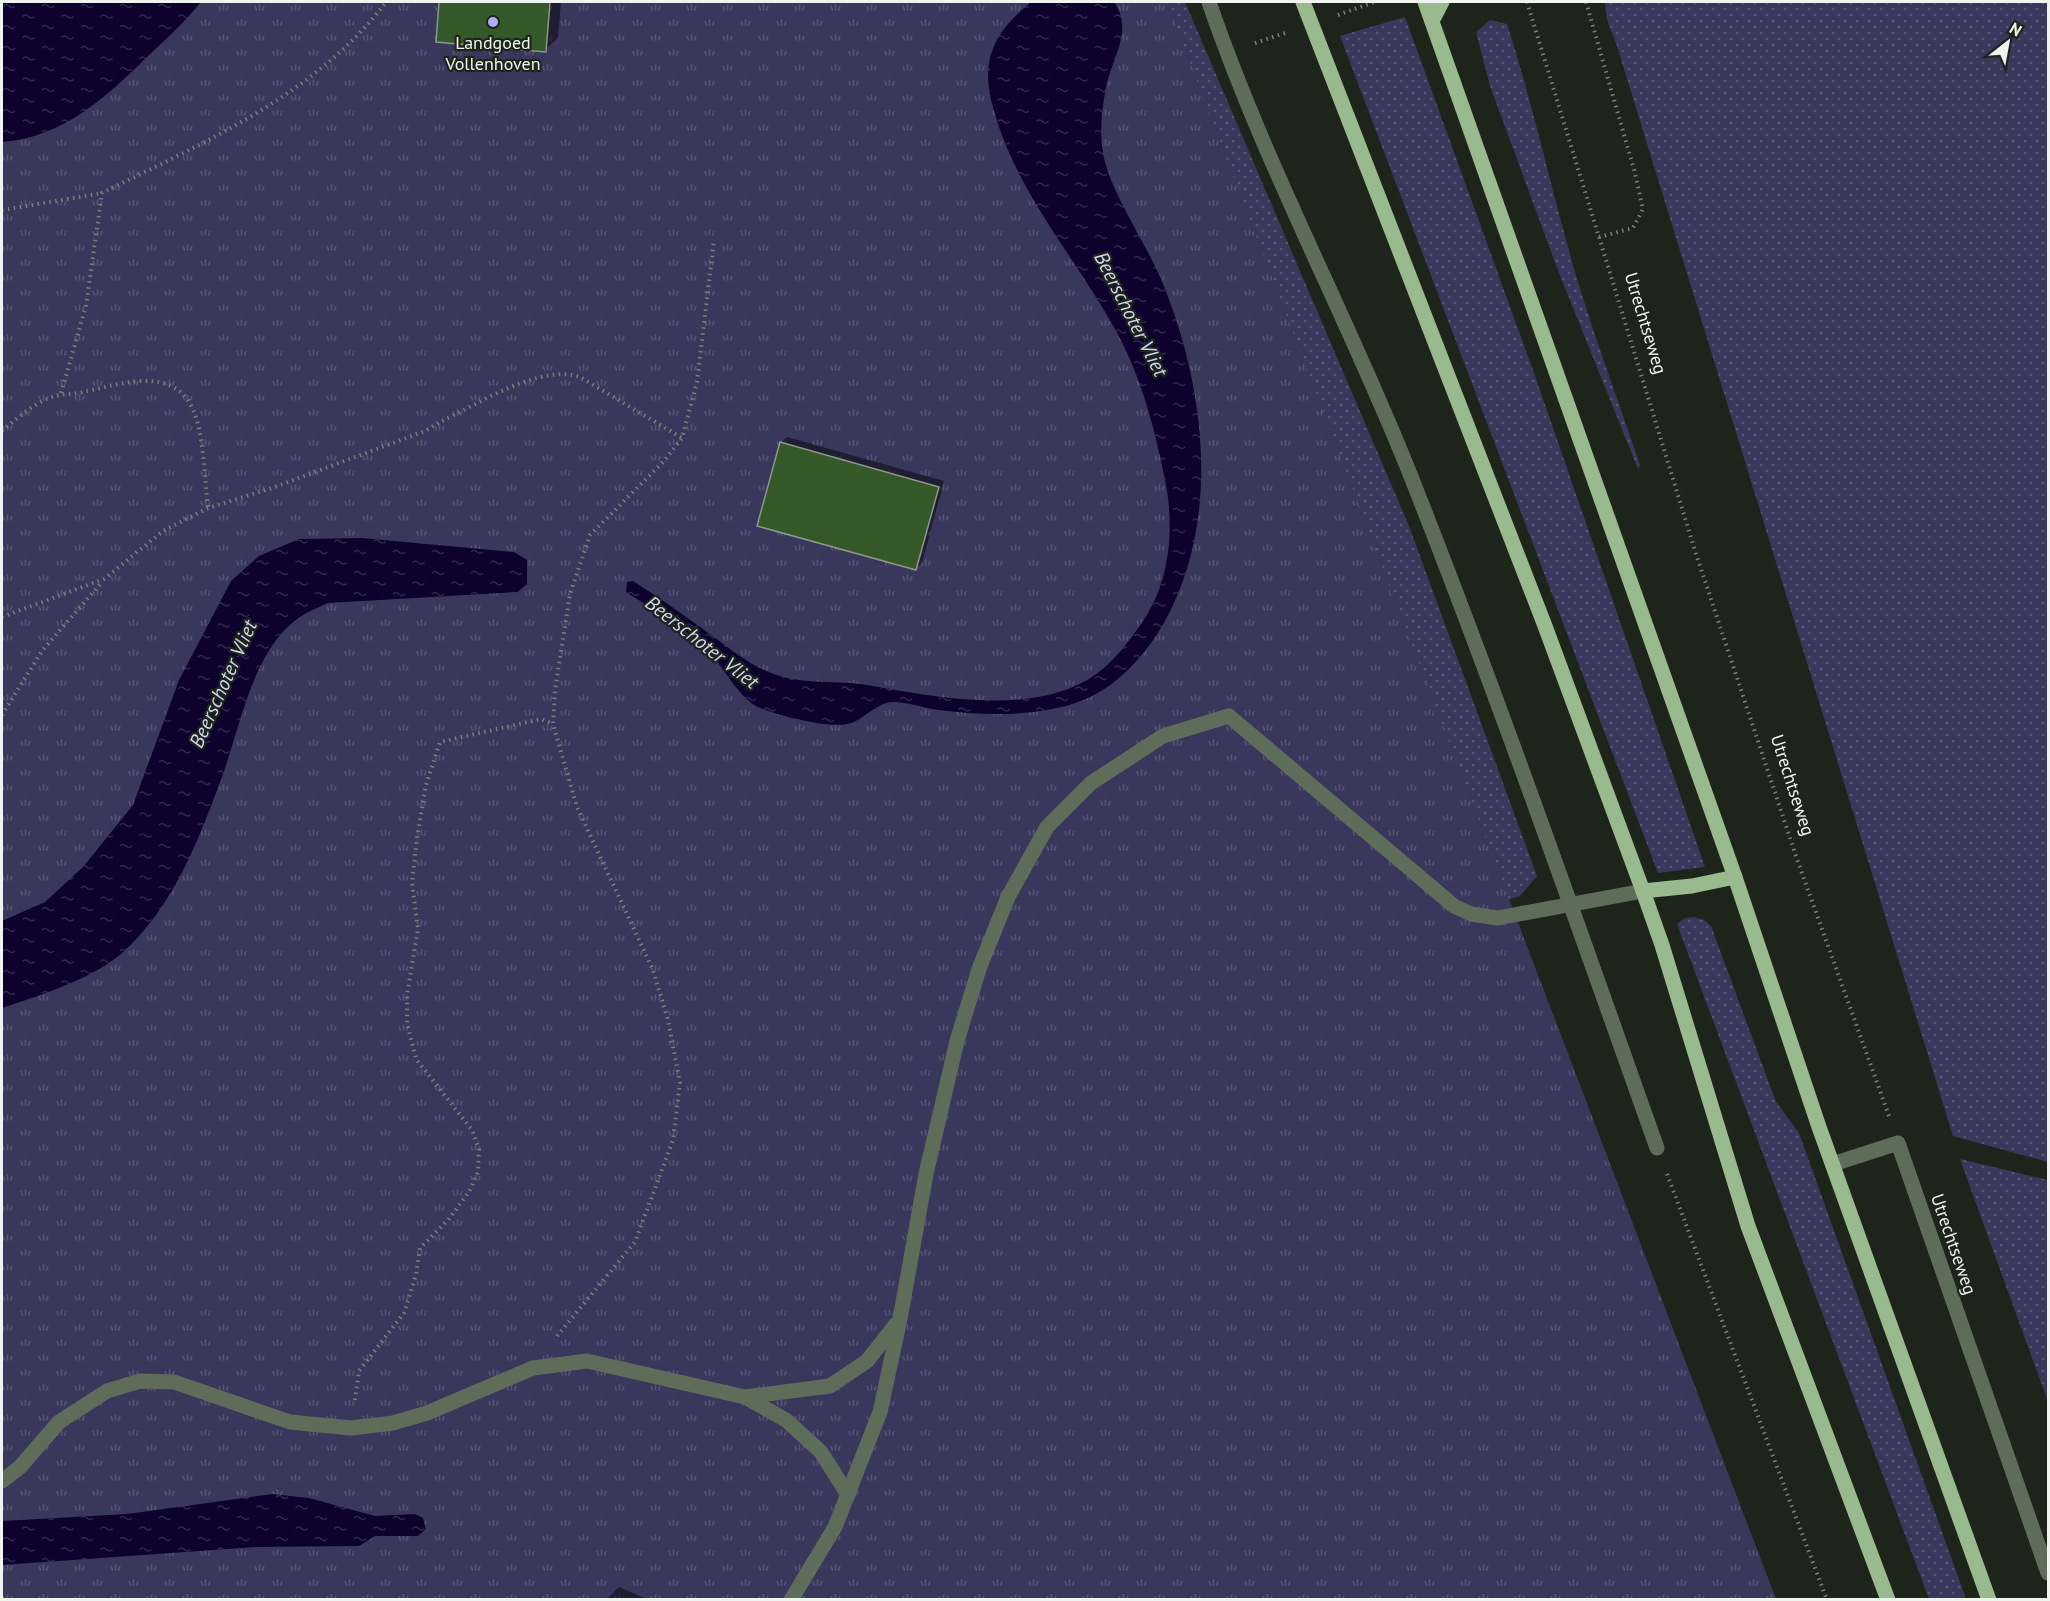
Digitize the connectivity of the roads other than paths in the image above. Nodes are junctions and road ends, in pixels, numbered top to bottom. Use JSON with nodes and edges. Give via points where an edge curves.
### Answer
{"nodes":[{"id":1,"x":1209,"y":2,"type":"edge"},
{"id":2,"x":1303,"y":2,"type":"edge"},
{"id":3,"x":1425,"y":2,"type":"edge"},
{"id":4,"x":1442,"y":2,"type":"edge"},
{"id":5,"x":1432,"y":21,"type":"junction"},
{"id":6,"x":1735,"y":877,"type":"junction"},
{"id":7,"x":1643,"y":891,"type":"junction"},
{"id":8,"x":1570,"y":904,"type":"junction"},
{"id":9,"x":1657,"y":1148,"type":"road end"},
{"id":10,"x":1833,"y":1164,"type":"junction"},
{"id":11,"x":900,"y":1319,"type":"junction"},
{"id":12,"x":745,"y":1397,"type":"junction"},
{"id":13,"x":2,"y":1481,"type":"edge"},
{"id":14,"x":848,"y":1495,"type":"junction"},
{"id":15,"x":2049,"y":1573,"type":"edge"},
{"id":16,"x":791,"y":1599,"type":"edge"},
{"id":17,"x":1888,"y":1599,"type":"edge"},
{"id":18,"x":1989,"y":1599,"type":"edge"}],
"edges":[{"from":1,"to":8,"type":"street","via":[[1247,110],[1409,472]]},
{"from":2,"to":7,"type":"main road","via":[[1545,626]]},
{"from":3,"to":5,"type":"main road"},
{"from":4,"to":5,"type":"main road"},
{"from":5,"to":6,"type":"main road"},
{"from":6,"to":7,"type":"main road"},
{"from":6,"to":10,"type":"main road"},
{"from":7,"to":8,"type":"street"},
{"from":7,"to":17,"type":"main road","via":[[1748,1226]]},
{"from":8,"to":9,"type":"street"},
{"from":8,"to":11,"type":"street","via":[[1497,918],[1471,914],[1454,906],[1229,716],[1163,735],[1090,783],[1047,827],[1008,897],[979,969],[957,1041],[926,1174]]},
{"from":10,"to":15,"type":"street","name":"Utrechtseweg","via":[[1898,1143]]},
{"from":10,"to":18,"type":"main road"},
{"from":11,"to":12,"type":"street","via":[[867,1361],[830,1386]]},
{"from":11,"to":14,"type":"street","via":[[880,1412]]},
{"from":12,"to":13,"type":"street","via":[[587,1361],[533,1368],[427,1413],[393,1423],[351,1428],[290,1422],[174,1382],[140,1381],[107,1391],[59,1422],[20,1467]]},
{"from":12,"to":14,"type":"street","via":[[786,1419],[821,1452]]},
{"from":14,"to":16,"type":"street","via":[[835,1527]]}]}
